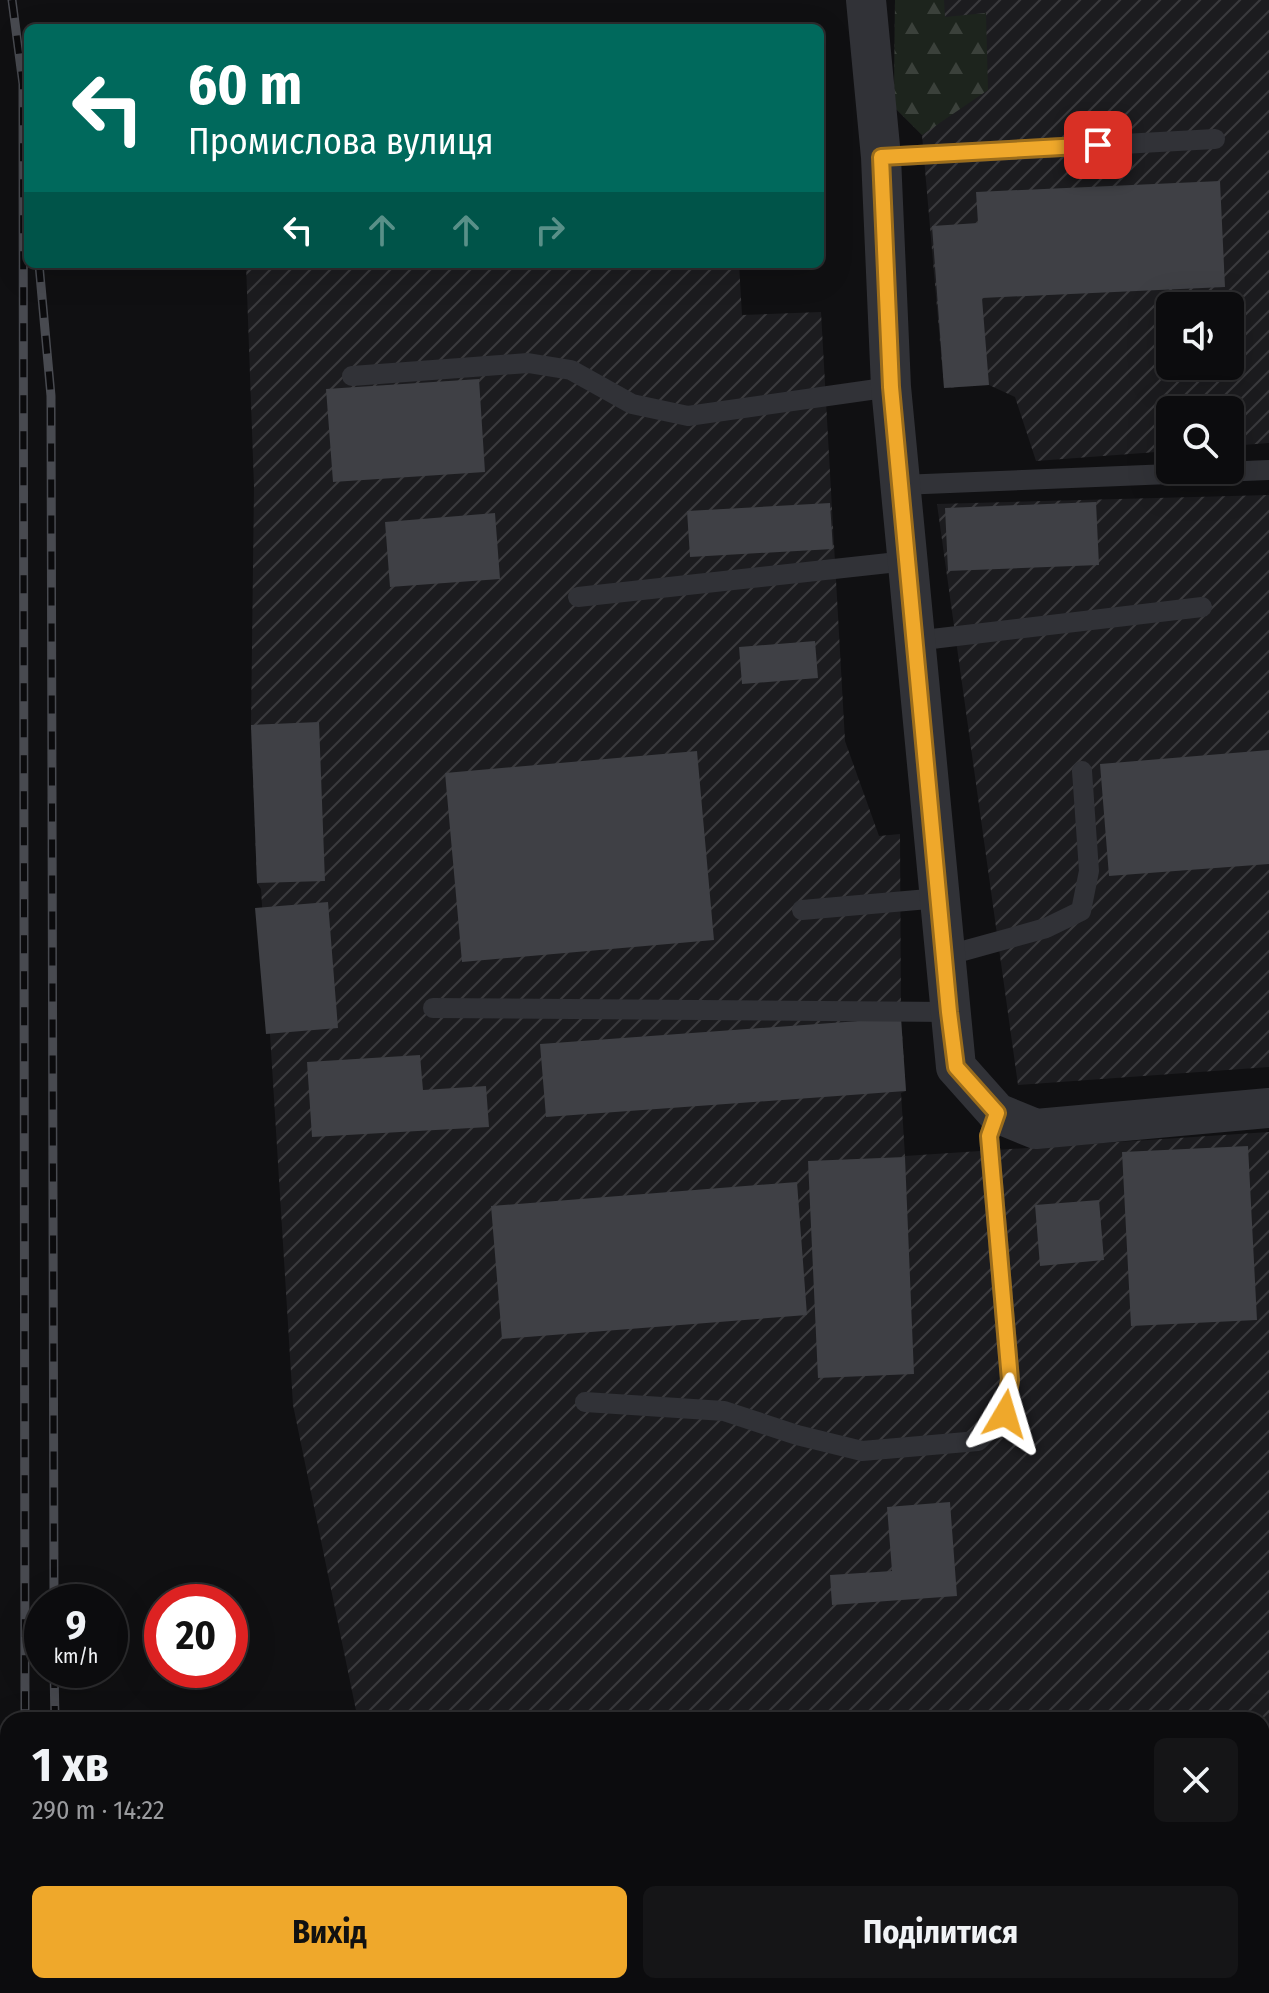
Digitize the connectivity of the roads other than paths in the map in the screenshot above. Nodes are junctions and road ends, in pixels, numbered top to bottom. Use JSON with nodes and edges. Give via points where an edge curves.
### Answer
{"nodes":[{"id":1,"x":866,"y":0,"type":"edge"},
{"id":2,"x":1215,"y":139,"type":"dead end"},
{"id":3,"x":881,"y":157,"type":"junction"},
{"id":4,"x":352,"y":376,"type":"dead end"},
{"id":5,"x":891,"y":387,"type":"junction"},
{"id":6,"x":1269,"y":470,"type":"edge"},
{"id":7,"x":900,"y":485,"type":"junction"},
{"id":8,"x":907,"y":561,"type":"junction"},
{"id":9,"x":578,"y":597,"type":"dead end"},
{"id":10,"x":1202,"y":607,"type":"dead end"},
{"id":11,"x":915,"y":641,"type":"junction"},
{"id":12,"x":1082,"y":771,"type":"dead end"},
{"id":13,"x":940,"y":898,"type":"junction"},
{"id":14,"x":802,"y":910,"type":"dead end"},
{"id":15,"x":945,"y":956,"type":"junction"},
{"id":16,"x":433,"y":1008,"type":"dead end"},
{"id":17,"x":949,"y":1012,"type":"junction"},
{"id":18,"x":1269,"y":1108,"type":"edge"},
{"id":19,"x":997,"y":1113,"type":"junction"},
{"id":20,"x":585,"y":1402,"type":"dead end"}],
"edges":[{"from":1,"to":3,"type":"street"},
{"from":2,"to":3,"type":"lane"},
{"from":3,"to":5,"type":"street"},
{"from":4,"to":5,"type":"lane","via":[[528,363],[571,370],[632,404],[688,416]]},
{"from":5,"to":7,"type":"street"},
{"from":6,"to":7,"type":"lane"},
{"from":7,"to":8,"type":"street"},
{"from":8,"to":9,"type":"lane"},
{"from":8,"to":11,"type":"street"},
{"from":10,"to":11,"type":"lane"},
{"from":11,"to":13,"type":"street"},
{"from":12,"to":15,"type":"lane","via":[[1089,871],[1081,911],[1046,928]]},
{"from":13,"to":14,"type":"lane"},
{"from":13,"to":15,"type":"street"},
{"from":15,"to":17,"type":"street"},
{"from":16,"to":17,"type":"lane"},
{"from":17,"to":19,"type":"street","via":[[956,1067]]},
{"from":18,"to":19,"type":"street","via":[[1036,1129]]},
{"from":19,"to":20,"type":"lane","via":[[989,1136],[1010,1380],[1005,1414],[978,1441],[862,1451],[724,1411]]}]}
